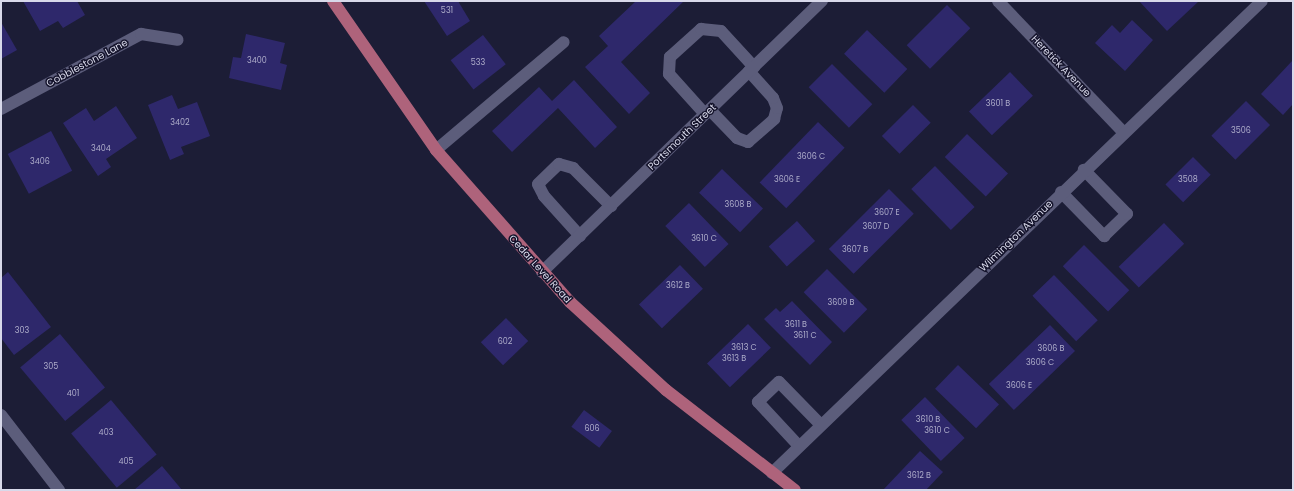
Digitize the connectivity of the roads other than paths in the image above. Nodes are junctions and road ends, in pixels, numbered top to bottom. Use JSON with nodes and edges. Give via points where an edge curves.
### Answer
{"nodes":[{"id":1,"x":333,"y":1,"type":"edge"},
{"id":2,"x":822,"y":1,"type":"edge"},
{"id":3,"x":998,"y":1,"type":"edge"},
{"id":4,"x":1262,"y":1,"type":"edge"},
{"id":5,"x":178,"y":40,"type":"dead end"},
{"id":6,"x":564,"y":42,"type":"dead end"},
{"id":7,"x":752,"y":69,"type":"junction"},
{"id":8,"x":1,"y":109,"type":"edge"},
{"id":9,"x":707,"y":112,"type":"junction"},
{"id":10,"x":1124,"y":132,"type":"junction"},
{"id":11,"x":436,"y":150,"type":"junction"},
{"id":12,"x":1084,"y":170,"type":"junction"},
{"id":13,"x":1061,"y":192,"type":"junction"},
{"id":14,"x":611,"y":206,"type":"junction"},
{"id":15,"x":580,"y":236,"type":"junction"},
{"id":16,"x":542,"y":272,"type":"junction"},
{"id":17,"x":1,"y":415,"type":"edge"},
{"id":18,"x":820,"y":424,"type":"junction"},
{"id":19,"x":798,"y":446,"type":"junction"},
{"id":20,"x":772,"y":473,"type":"junction"},
{"id":21,"x":59,"y":490,"type":"edge"},
{"id":22,"x":795,"y":490,"type":"edge"}],
"edges":[{"from":1,"to":11,"type":"main road","name":"Cedar Level Road"},
{"from":2,"to":7,"type":"street","name":"Portsmouth Street"},
{"from":3,"to":10,"type":"street","name":"Heretick Avenue"},
{"from":4,"to":10,"type":"street","name":"Wilmington Avenue"},
{"from":5,"to":8,"type":"street","name":"Cobblestone Lane","via":[[141,34]]},
{"from":6,"to":11,"type":"street"},
{"from":7,"to":9,"type":"street","name":"Portsmouth Street"},
{"from":7,"to":9,"type":"street","via":[[773,98],[777,108],[774,119],[748,142],[737,138]]},
{"from":7,"to":9,"type":"street","via":[[721,31],[702,29],[670,57],[669,74]]},
{"from":9,"to":14,"type":"street","name":"Portsmouth Street"},
{"from":10,"to":12,"type":"street","name":"Wilmington Avenue"},
{"from":11,"to":16,"type":"main road","name":"Cedar Level Road"},
{"from":12,"to":13,"type":"street","name":"Wilmington Avenue"},
{"from":12,"to":13,"type":"street","via":[[1127,214],[1104,236]]},
{"from":13,"to":18,"type":"street","name":"Wilmington Avenue"},
{"from":14,"to":15,"type":"street","name":"Portsmouth Street"},
{"from":14,"to":15,"type":"street","via":[[573,168],[559,164],[538,184],[544,196]]},
{"from":15,"to":16,"type":"street","name":"Portsmouth Street"},
{"from":16,"to":20,"type":"main road","name":"Cedar Level Road","via":[[636,365]]},
{"from":17,"to":21,"type":"street"},
{"from":18,"to":19,"type":"street","name":"Wilmington Avenue"},
{"from":18,"to":19,"type":"street","via":[[779,382],[758,402]]},
{"from":19,"to":20,"type":"street","name":"Wilmington Avenue"},
{"from":20,"to":22,"type":"main road","name":"Cedar Level Road"}]}
